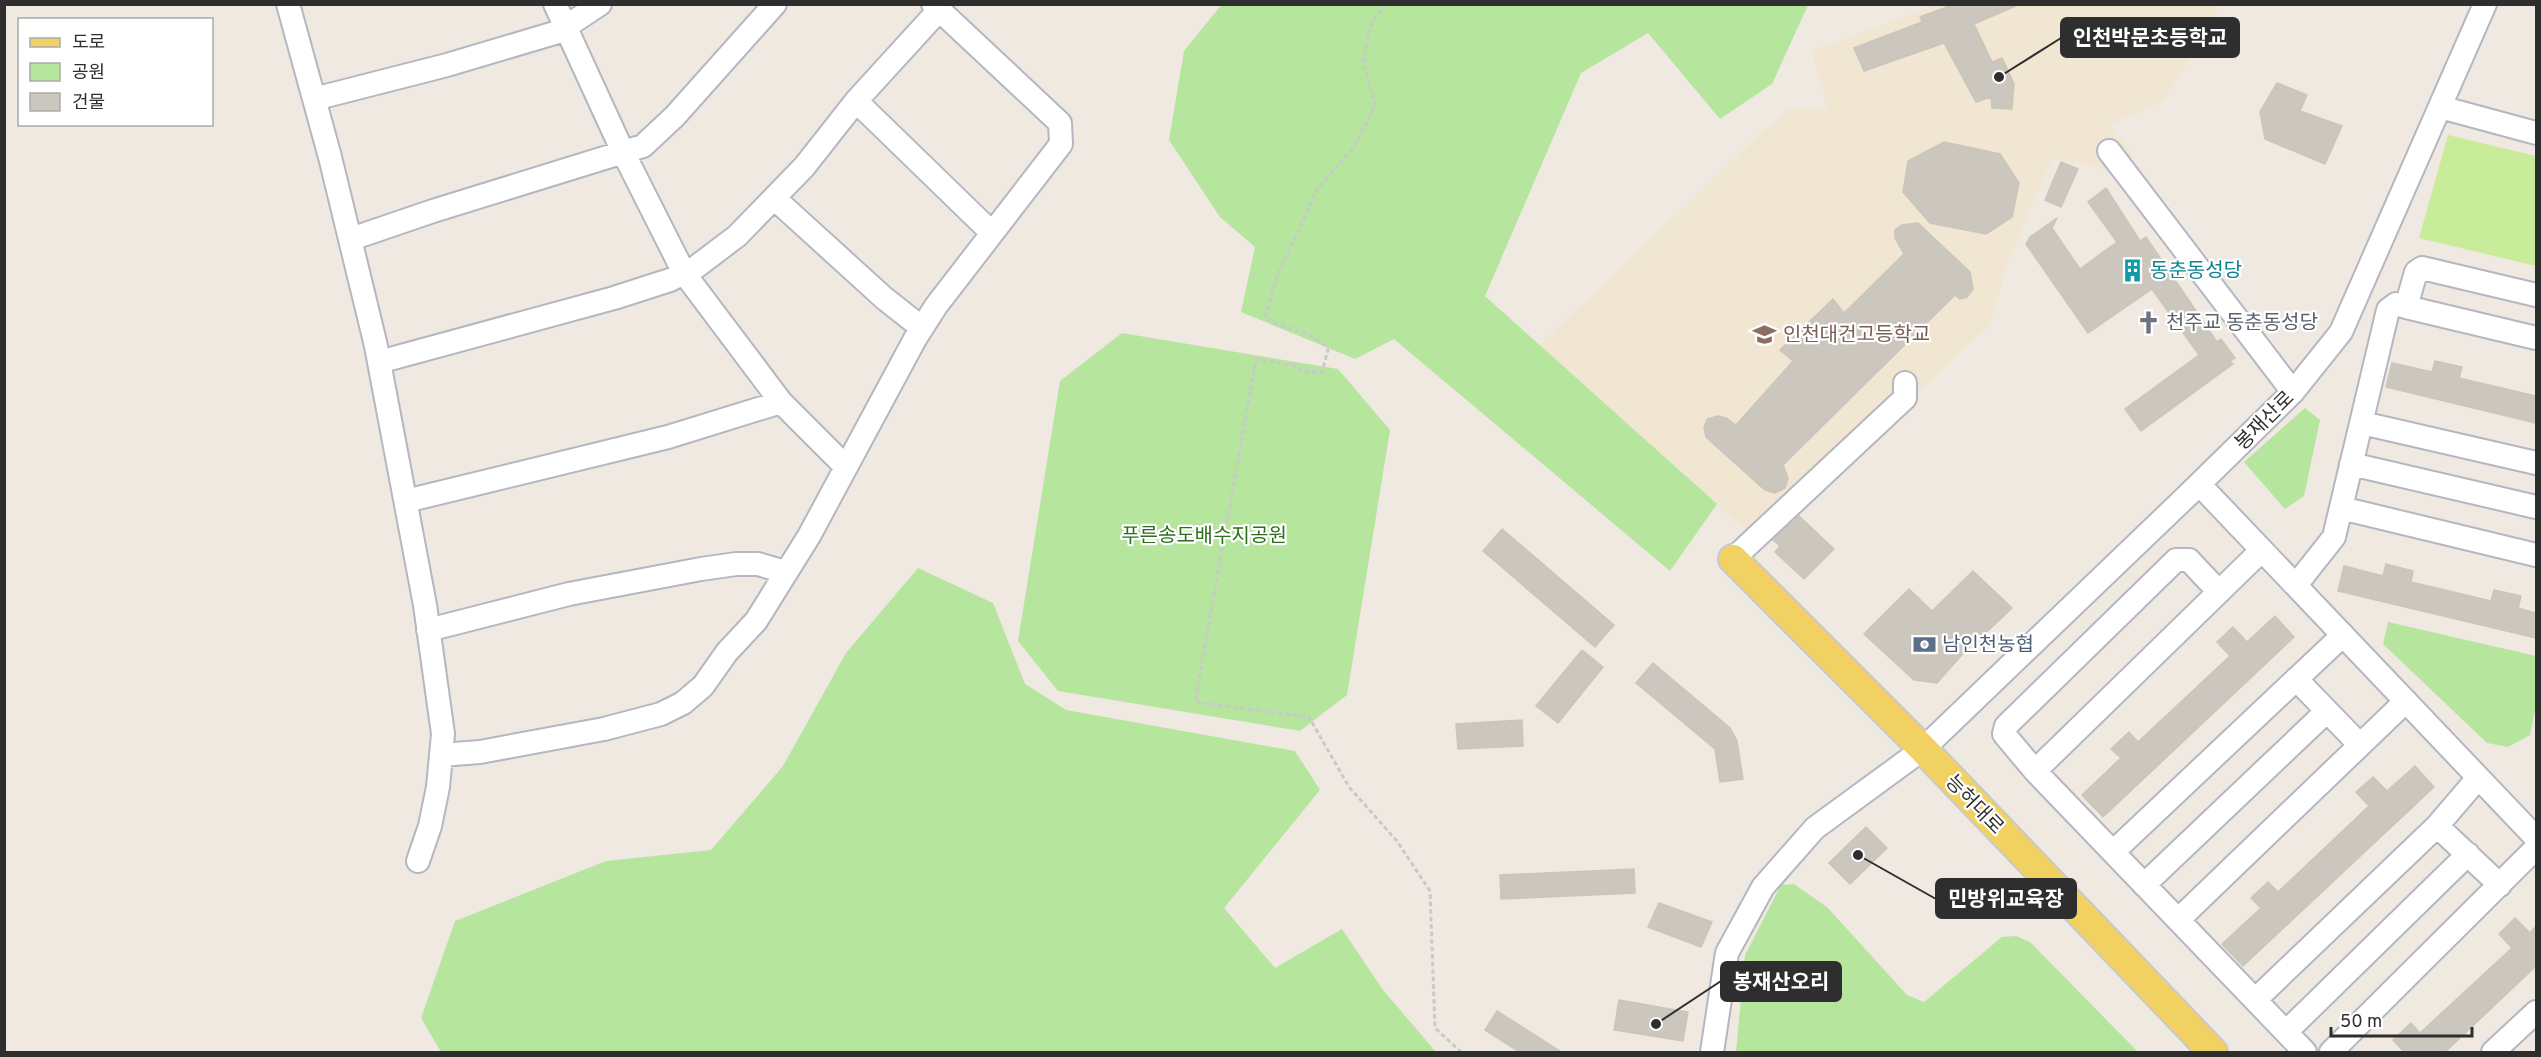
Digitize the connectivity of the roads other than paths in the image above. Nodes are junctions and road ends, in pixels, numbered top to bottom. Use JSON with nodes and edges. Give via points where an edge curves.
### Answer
{"nodes":[{"id":1,"x":288,"y":4,"type":"edge"},
{"id":2,"x":555,"y":4,"type":"edge"},
{"id":3,"x":600,"y":4,"type":"edge"},
{"id":4,"x":775,"y":4,"type":"edge"},
{"id":5,"x":2485,"y":4,"type":"edge"},
{"id":6,"x":936,"y":7,"type":"edge"},
{"id":7,"x":565,"y":27,"type":"junction"},
{"id":8,"x":314,"y":99,"type":"junction"},
{"id":9,"x":856,"y":101,"type":"junction"},
{"id":10,"x":2440,"y":107,"type":"junction"},
{"id":11,"x":2536,"y":133,"type":"edge"},
{"id":12,"x":2109,"y":151,"type":"dead end"},
{"id":13,"x":623,"y":152,"type":"junction"},
{"id":14,"x":774,"y":198,"type":"junction"},
{"id":15,"x":992,"y":232,"type":"junction"},
{"id":16,"x":351,"y":239,"type":"junction"},
{"id":17,"x":684,"y":273,"type":"junction"},
{"id":18,"x":2536,"y":295,"type":"edge"},
{"id":19,"x":2406,"y":307,"type":"junction"},
{"id":20,"x":922,"y":328,"type":"junction"},
{"id":21,"x":2536,"y":338,"type":"edge"},
{"id":22,"x":379,"y":362,"type":"junction"},
{"id":23,"x":1905,"y":383,"type":"dead end"},
{"id":24,"x":2293,"y":392,"type":"junction"},
{"id":25,"x":781,"y":402,"type":"junction"},
{"id":26,"x":2361,"y":423,"type":"junction"},
{"id":27,"x":2536,"y":463,"type":"edge"},
{"id":28,"x":2351,"y":464,"type":"junction"},
{"id":29,"x":846,"y":467,"type":"junction"},
{"id":30,"x":2199,"y":484,"type":"junction"},
{"id":31,"x":406,"y":501,"type":"junction"},
{"id":32,"x":2536,"y":507,"type":"edge"},
{"id":33,"x":2341,"y":508,"type":"junction"},
{"id":34,"x":2262,"y":550,"type":"junction"},
{"id":35,"x":2536,"y":555,"type":"edge"},
{"id":36,"x":1733,"y":559,"type":"joint"},
{"id":37,"x":785,"y":572,"type":"junction"},
{"id":38,"x":2295,"y":585,"type":"junction"},
{"id":39,"x":2219,"y":592,"type":"junction"},
{"id":40,"x":428,"y":630,"type":"junction"},
{"id":41,"x":2343,"y":635,"type":"junction"},
{"id":42,"x":2296,"y":679,"type":"junction"},
{"id":43,"x":2406,"y":701,"type":"junction"},
{"id":44,"x":2327,"y":711,"type":"junction"},
{"id":45,"x":2361,"y":745,"type":"junction"},
{"id":46,"x":1923,"y":749,"type":"junction"},
{"id":47,"x":441,"y":755,"type":"junction"},
{"id":48,"x":2035,"y":771,"type":"junction"},
{"id":49,"x":2478,"y":778,"type":"junction"},
{"id":50,"x":2437,"y":826,"type":"junction"},
{"id":51,"x":2536,"y":838,"type":"edge"},
{"id":52,"x":2113,"y":852,"type":"junction"},
{"id":53,"x":2468,"y":854,"type":"junction"},
{"id":54,"x":418,"y":861,"type":"dead end"},
{"id":55,"x":2144,"y":885,"type":"junction"},
{"id":56,"x":2500,"y":885,"type":"junction"},
{"id":57,"x":2178,"y":920,"type":"junction"},
{"id":58,"x":2255,"y":1000,"type":"junction"},
{"id":59,"x":2536,"y":1012,"type":"edge"},
{"id":60,"x":2286,"y":1032,"type":"junction"},
{"id":61,"x":1712,"y":1053,"type":"edge"},
{"id":62,"x":2213,"y":1053,"type":"edge"},
{"id":63,"x":2306,"y":1053,"type":"edge"},
{"id":64,"x":2331,"y":1053,"type":"edge"},
{"id":65,"x":2493,"y":1053,"type":"edge"}],
"edges":[{"from":1,"to":8,"type":"street"},
{"from":2,"to":7,"type":"street"},
{"from":3,"to":7,"type":"street"},
{"from":4,"to":13,"type":"street","via":[[675,116],[643,146]]},
{"from":5,"to":10,"type":"street","name":"봉재산로"},
{"from":6,"to":9,"type":"street"},
{"from":6,"to":15,"type":"street","via":[[1060,123],[1061,144]]},
{"from":7,"to":8,"type":"street","via":[[447,64]]},
{"from":7,"to":13,"type":"street"},
{"from":8,"to":16,"type":"street"},
{"from":9,"to":14,"type":"street"},
{"from":9,"to":15,"type":"street"},
{"from":10,"to":11,"type":"street"},
{"from":10,"to":24,"type":"street","name":"봉재산로","via":[[2341,332]]},
{"from":12,"to":24,"type":"street"},
{"from":13,"to":16,"type":"street"},
{"from":13,"to":17,"type":"street"},
{"from":14,"to":17,"type":"street","via":[[737,236]]},
{"from":14,"to":20,"type":"street"},
{"from":15,"to":20,"type":"street"},
{"from":16,"to":22,"type":"street"},
{"from":17,"to":22,"type":"street","via":[[614,298]]},
{"from":17,"to":25,"type":"street"},
{"from":18,"to":19,"type":"street","via":[[2422,268],[2416,272]]},
{"from":19,"to":21,"type":"street"},
{"from":19,"to":26,"type":"street","via":[[2396,304],[2388,310]]},
{"from":20,"to":29,"type":"street"},
{"from":22,"to":31,"type":"street"},
{"from":23,"to":36,"type":"street","via":[[1905,398]]},
{"from":24,"to":30,"type":"street","name":"봉재산로"},
{"from":25,"to":29,"type":"street"},
{"from":25,"to":31,"type":"street","via":[[668,437]]},
{"from":26,"to":27,"type":"street"},
{"from":26,"to":28,"type":"street"},
{"from":28,"to":32,"type":"street"},
{"from":28,"to":33,"type":"street"},
{"from":29,"to":37,"type":"street"},
{"from":30,"to":34,"type":"street"},
{"from":30,"to":46,"type":"street","name":"봉재산로"},
{"from":31,"to":40,"type":"street"},
{"from":33,"to":35,"type":"street"},
{"from":33,"to":38,"type":"street","via":[[2334,537]]},
{"from":34,"to":38,"type":"street"},
{"from":34,"to":39,"type":"street"},
{"from":36,"to":46,"type":"main road","name":"능허대로"},
{"from":37,"to":40,"type":"street","via":[[758,564],[701,568],[569,594]]},
{"from":37,"to":47,"type":"street","via":[[756,621],[703,686],[683,703],[661,714],[604,729],[480,752]]},
{"from":38,"to":41,"type":"street"},
{"from":39,"to":48,"type":"street"},
{"from":39,"to":48,"type":"street","via":[[2189,560],[2176,560],[2006,726],[2004,734]]},
{"from":40,"to":47,"type":"street","via":[[443,734]]},
{"from":41,"to":42,"type":"street"},
{"from":41,"to":43,"type":"street"},
{"from":42,"to":44,"type":"street"},
{"from":42,"to":52,"type":"street"},
{"from":43,"to":45,"type":"street"},
{"from":43,"to":49,"type":"street"},
{"from":44,"to":45,"type":"street"},
{"from":44,"to":55,"type":"street"},
{"from":45,"to":57,"type":"street"},
{"from":46,"to":61,"type":"street","name":"봉재산로","via":[[1815,828],[1763,886],[1727,953]]},
{"from":46,"to":62,"type":"main road","name":"능허대로"},
{"from":47,"to":54,"type":"street","via":[[430,826]]},
{"from":48,"to":52,"type":"street"},
{"from":49,"to":50,"type":"street"},
{"from":49,"to":51,"type":"street"},
{"from":50,"to":53,"type":"street"},
{"from":50,"to":58,"type":"street"},
{"from":51,"to":56,"type":"street"},
{"from":52,"to":55,"type":"street"},
{"from":53,"to":56,"type":"street"},
{"from":53,"to":60,"type":"street"},
{"from":55,"to":57,"type":"street"},
{"from":56,"to":64,"type":"street"},
{"from":57,"to":58,"type":"street"},
{"from":58,"to":60,"type":"street"},
{"from":59,"to":65,"type":"street"},
{"from":60,"to":63,"type":"street"}]}
